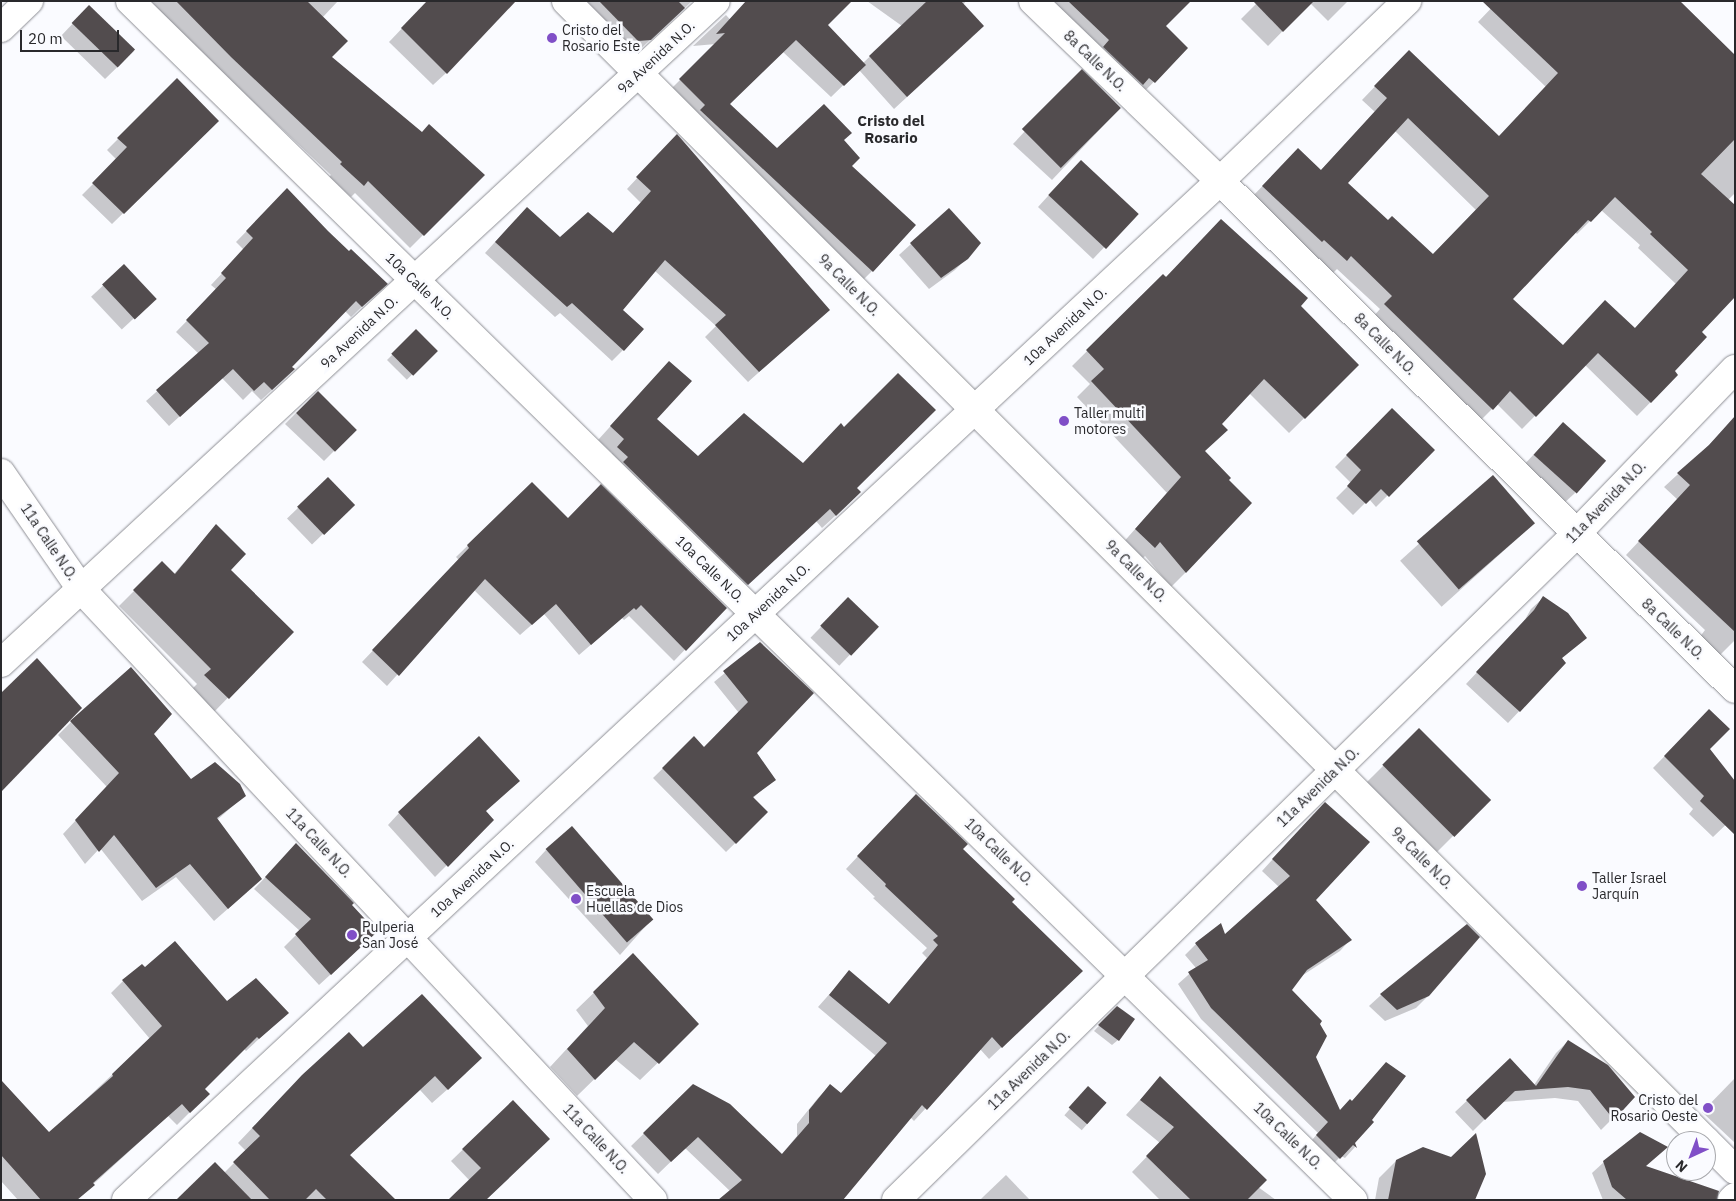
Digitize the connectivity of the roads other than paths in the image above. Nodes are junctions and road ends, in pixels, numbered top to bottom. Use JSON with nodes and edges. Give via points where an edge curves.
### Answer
{"nodes":[{"id":1,"x":30,"y":1,"type":"edge"},
{"id":2,"x":130,"y":1,"type":"edge"},
{"id":3,"x":566,"y":1,"type":"edge"},
{"id":4,"x":716,"y":1,"type":"edge"},
{"id":5,"x":1033,"y":1,"type":"edge"},
{"id":6,"x":1407,"y":1,"type":"edge"},
{"id":7,"x":1,"y":28,"type":"edge"},
{"id":8,"x":639,"y":74,"type":"junction"},
{"id":9,"x":1220,"y":181,"type":"junction"},
{"id":10,"x":415,"y":281,"type":"junction"},
{"id":11,"x":1735,"y":369,"type":"edge"},
{"id":12,"x":975,"y":410,"type":"junction"},
{"id":13,"x":1,"y":472,"type":"edge"},
{"id":14,"x":1576,"y":534,"type":"junction"},
{"id":15,"x":81,"y":589,"type":"junction"},
{"id":16,"x":755,"y":614,"type":"junction"},
{"id":17,"x":1,"y":663,"type":"edge"},
{"id":18,"x":1735,"y":689,"type":"edge"},
{"id":19,"x":1335,"y":771,"type":"junction"},
{"id":20,"x":408,"y":938,"type":"junction"},
{"id":21,"x":1125,"y":976,"type":"junction"},
{"id":22,"x":1696,"y":1131,"type":"edge"},
{"id":23,"x":1716,"y":1151,"type":"edge"},
{"id":24,"x":1735,"y":1170,"type":"edge"},
{"id":25,"x":126,"y":1200,"type":"edge"},
{"id":26,"x":653,"y":1200,"type":"edge"},
{"id":27,"x":896,"y":1200,"type":"edge"},
{"id":28,"x":1353,"y":1200,"type":"edge"}],
"edges":[{"from":1,"to":7,"type":"street"},
{"from":2,"to":10,"type":"street","name":"10a Calle N.O."},
{"from":3,"to":8,"type":"street","name":"9a Calle N.O."},
{"from":4,"to":8,"type":"street","name":"9a Avenida N.O."},
{"from":5,"to":9,"type":"street","name":"8a Calle N.O."},
{"from":6,"to":9,"type":"street","name":"10a Avenida N.O."},
{"from":8,"to":10,"type":"street","name":"9a Avenida N.O."},
{"from":8,"to":12,"type":"street","name":"9a Calle N.O."},
{"from":9,"to":12,"type":"street","name":"10a Avenida N.O."},
{"from":9,"to":14,"type":"street","name":"8a Calle N.O."},
{"from":10,"to":15,"type":"street","name":"9a Avenida N.O."},
{"from":10,"to":16,"type":"street","name":"10a Calle N.O."},
{"from":11,"to":14,"type":"street","name":"11a Avenida N.O."},
{"from":12,"to":16,"type":"street","name":"10a Avenida N.O."},
{"from":12,"to":19,"type":"street","name":"9a Calle N.O."},
{"from":13,"to":15,"type":"street","name":"11a Calle N.O."},
{"from":14,"to":18,"type":"street","name":"8a Calle N.O."},
{"from":14,"to":19,"type":"street","name":"11a Avenida N.O."},
{"from":15,"to":17,"type":"street","name":"9a Avenida N.O."},
{"from":15,"to":20,"type":"street","name":"11a Calle N.O."},
{"from":16,"to":20,"type":"street","name":"10a Avenida N.O."},
{"from":16,"to":21,"type":"street","name":"10a Calle N.O."},
{"from":19,"to":21,"type":"street","name":"11a Avenida N.O."},
{"from":19,"to":22,"type":"street","name":"9a Calle N.O."},
{"from":20,"to":25,"type":"street","name":"10a Avenida N.O."},
{"from":20,"to":26,"type":"street","name":"11a Calle N.O."},
{"from":21,"to":27,"type":"street","name":"11a Avenida N.O."},
{"from":21,"to":28,"type":"street","name":"10a Calle N.O."},
{"from":23,"to":24,"type":"street","name":"9a Calle N.O."}]}
